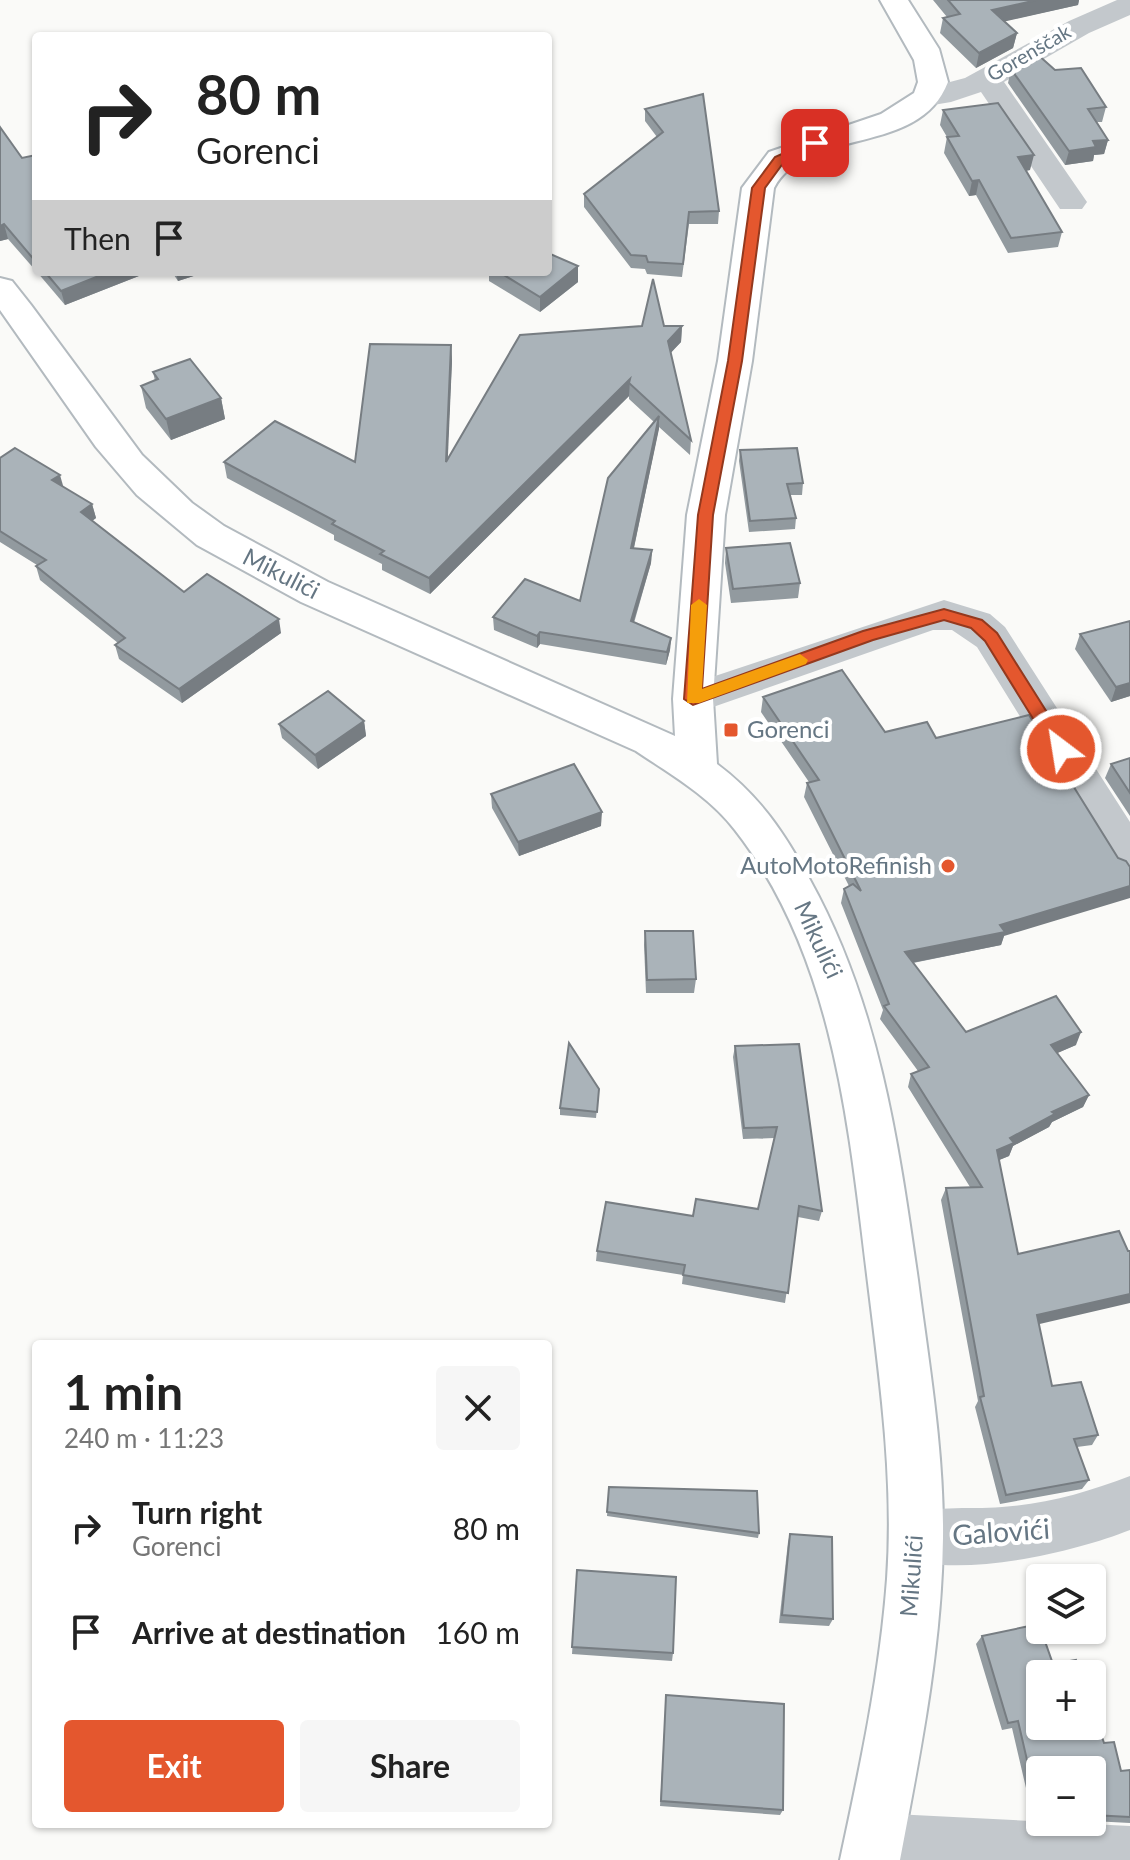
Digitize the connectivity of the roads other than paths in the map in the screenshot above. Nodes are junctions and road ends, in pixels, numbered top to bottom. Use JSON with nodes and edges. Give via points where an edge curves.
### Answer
{"nodes":[{"id":1,"x":894,"y":0,"type":"edge"},
{"id":2,"x":1130,"y":5,"type":"edge"},
{"id":3,"x":984,"y":79,"type":"junction"},
{"id":4,"x":927,"y":97,"type":"junction"},
{"id":5,"x":1071,"y":202,"type":"dead end"},
{"id":6,"x":0,"y":288,"type":"edge"},
{"id":7,"x":693,"y":699,"type":"junction"},
{"id":8,"x":697,"y":770,"type":"junction"},
{"id":9,"x":1130,"y":858,"type":"edge"},
{"id":10,"x":1130,"y":1503,"type":"edge"},
{"id":11,"x":916,"y":1537,"type":"junction"},
{"id":12,"x":872,"y":1852,"type":"edge"},
{"id":13,"x":1130,"y":1856,"type":"edge"}],
"edges":[{"from":1,"to":4,"type":"street","via":[[929,62],[933,83]]},
{"from":2,"to":3,"type":"street","name":"Gorenščak","via":[[1076,26]]},
{"from":3,"to":4,"type":"street","name":"Gorenščak","via":[[948,96]]},
{"from":3,"to":5,"type":"street","via":[[1000,94]]},
{"from":4,"to":7,"type":"street","via":[[918,108],[896,118],[794,151],[771,167],[758,188],[735,361],[706,515]]},
{"from":6,"to":8,"type":"street","name":"Mikulići","via":[[112,443],[150,486],[203,530],[319,594],[650,740]]},
{"from":7,"to":8,"type":"street"},
{"from":7,"to":9,"type":"street","via":[[901,625],[944,614],[961,618],[976,624],[1001,650]]},
{"from":8,"to":11,"type":"street","name":"Mikulići","via":[[734,801],[797,893],[838,981],[858,1051],[884,1190],[908,1379]]},
{"from":10,"to":11,"type":"street","name":"Galovići","via":[[1058,1529],[1014,1536]]},
{"from":11,"to":12,"type":"street","name":"Mikulići","via":[[894,1733]]},
{"from":12,"to":13,"type":"street"}]}
